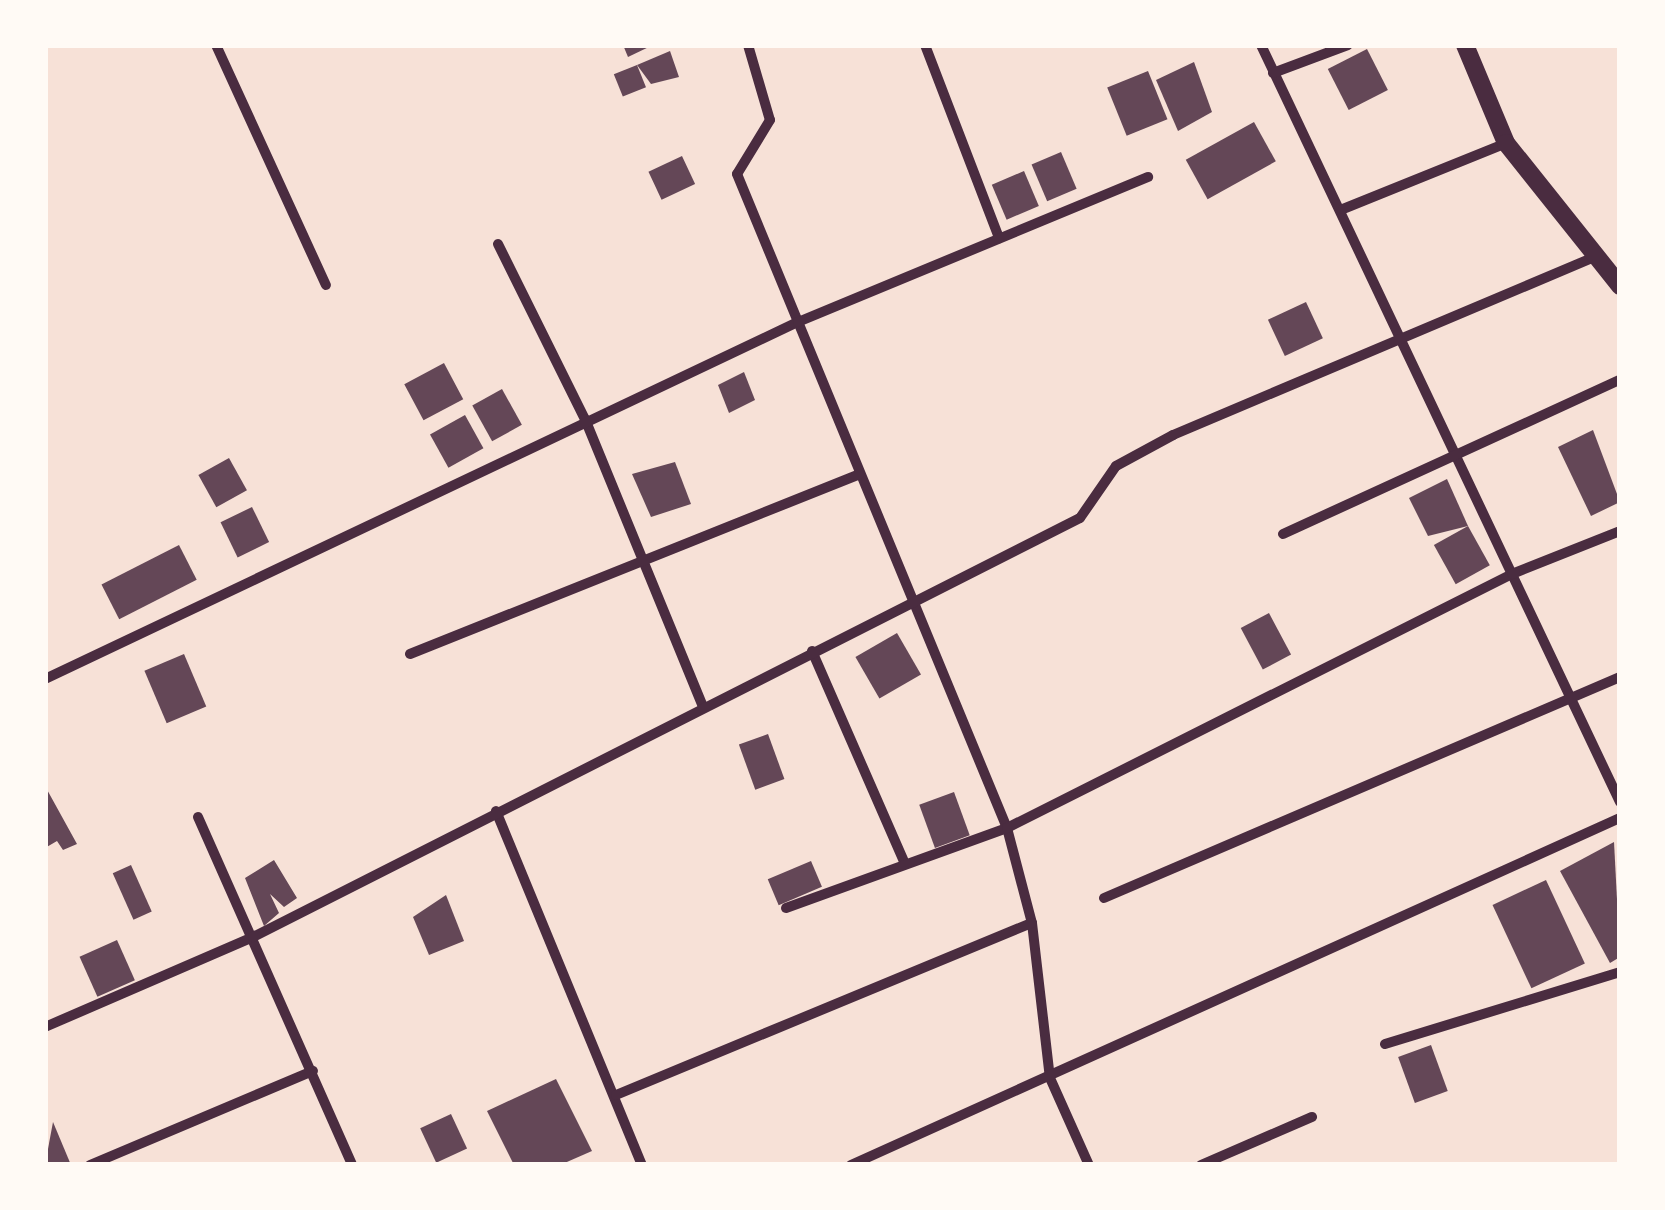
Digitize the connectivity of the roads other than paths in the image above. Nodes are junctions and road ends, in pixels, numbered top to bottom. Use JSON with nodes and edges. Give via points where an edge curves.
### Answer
{"nodes":[{"id":1,"x":216,"y":45,"type":"edge"},
{"id":2,"x":748,"y":45,"type":"edge"},
{"id":3,"x":925,"y":45,"type":"edge"},
{"id":4,"x":1261,"y":45,"type":"edge"},
{"id":5,"x":1348,"y":45,"type":"edge"},
{"id":6,"x":1464,"y":45,"type":"edge"},
{"id":7,"x":1273,"y":73,"type":"junction"},
{"id":8,"x":1506,"y":143,"type":"junction"},
{"id":9,"x":1148,"y":177,"type":"dead end"},
{"id":10,"x":1343,"y":209,"type":"junction"},
{"id":11,"x":999,"y":238,"type":"junction"},
{"id":12,"x":498,"y":244,"type":"dead end"},
{"id":13,"x":1594,"y":257,"type":"junction"},
{"id":14,"x":326,"y":285,"type":"dead end"},
{"id":15,"x":1620,"y":286,"type":"edge"},
{"id":16,"x":798,"y":322,"type":"junction"},
{"id":17,"x":1399,"y":339,"type":"junction"},
{"id":18,"x":1620,"y":380,"type":"edge"},
{"id":19,"x":586,"y":419,"type":"junction"},
{"id":20,"x":1456,"y":456,"type":"junction"},
{"id":21,"x":860,"y":474,"type":"junction"},
{"id":22,"x":1620,"y":532,"type":"edge"},
{"id":23,"x":1283,"y":534,"type":"dead end"},
{"id":24,"x":644,"y":562,"type":"junction"},
{"id":25,"x":1512,"y":574,"type":"junction"},
{"id":26,"x":910,"y":599,"type":"junction"},
{"id":27,"x":812,"y":651,"type":"junction"},
{"id":28,"x":410,"y":654,"type":"dead end"},
{"id":29,"x":1620,"y":677,"type":"edge"},
{"id":30,"x":45,"y":679,"type":"edge"},
{"id":31,"x":1574,"y":698,"type":"junction"},
{"id":32,"x":703,"y":707,"type":"junction"},
{"id":33,"x":1620,"y":802,"type":"edge"},
{"id":34,"x":496,"y":811,"type":"junction"},
{"id":35,"x":198,"y":817,"type":"dead end"},
{"id":36,"x":1620,"y":818,"type":"edge"},
{"id":37,"x":1007,"y":828,"type":"junction"},
{"id":38,"x":905,"y":864,"type":"junction"},
{"id":39,"x":1104,"y":898,"type":"dead end"},
{"id":40,"x":786,"y":908,"type":"dead end"},
{"id":41,"x":1032,"y":923,"type":"junction"},
{"id":42,"x":253,"y":936,"type":"junction"},
{"id":43,"x":1620,"y":972,"type":"edge"},
{"id":44,"x":45,"y":1028,"type":"edge"},
{"id":45,"x":1385,"y":1044,"type":"dead end"},
{"id":46,"x":312,"y":1071,"type":"junction"},
{"id":47,"x":1050,"y":1078,"type":"junction"},
{"id":48,"x":616,"y":1094,"type":"junction"},
{"id":49,"x":1312,"y":1117,"type":"dead end"},
{"id":50,"x":90,"y":1165,"type":"edge"},
{"id":51,"x":352,"y":1165,"type":"edge"},
{"id":52,"x":642,"y":1165,"type":"edge"},
{"id":53,"x":850,"y":1165,"type":"edge"},
{"id":54,"x":1089,"y":1165,"type":"edge"},
{"id":55,"x":1201,"y":1165,"type":"edge"}],
"edges":[{"from":1,"to":14,"type":"street"},
{"from":2,"to":16,"type":"street","via":[[770,120],[737,174]]},
{"from":3,"to":11,"type":"street"},
{"from":4,"to":7,"type":"street"},
{"from":5,"to":7,"type":"street"},
{"from":6,"to":8,"type":"street"},
{"from":7,"to":10,"type":"street"},
{"from":8,"to":10,"type":"street"},
{"from":8,"to":13,"type":"street"},
{"from":9,"to":11,"type":"street"},
{"from":10,"to":17,"type":"street"},
{"from":11,"to":16,"type":"street"},
{"from":12,"to":19,"type":"street"},
{"from":13,"to":15,"type":"street"},
{"from":13,"to":17,"type":"street"},
{"from":16,"to":19,"type":"street"},
{"from":16,"to":21,"type":"street"},
{"from":17,"to":20,"type":"street"},
{"from":17,"to":26,"type":"street","via":[[1130,456],[1080,518]]},
{"from":18,"to":20,"type":"street"},
{"from":19,"to":24,"type":"street"},
{"from":19,"to":30,"type":"street"},
{"from":20,"to":23,"type":"street"},
{"from":20,"to":25,"type":"street"},
{"from":21,"to":24,"type":"street"},
{"from":21,"to":26,"type":"street"},
{"from":22,"to":25,"type":"street"},
{"from":24,"to":28,"type":"street"},
{"from":24,"to":32,"type":"street"},
{"from":25,"to":31,"type":"street"},
{"from":25,"to":37,"type":"street"},
{"from":26,"to":27,"type":"street"},
{"from":26,"to":37,"type":"street"},
{"from":27,"to":32,"type":"street"},
{"from":27,"to":38,"type":"street"},
{"from":29,"to":31,"type":"street"},
{"from":31,"to":33,"type":"street"},
{"from":31,"to":39,"type":"street"},
{"from":32,"to":34,"type":"street"},
{"from":34,"to":42,"type":"street"},
{"from":34,"to":48,"type":"street"},
{"from":35,"to":42,"type":"street"},
{"from":36,"to":47,"type":"street"},
{"from":37,"to":38,"type":"street"},
{"from":37,"to":41,"type":"street"},
{"from":38,"to":40,"type":"street"},
{"from":41,"to":47,"type":"street"},
{"from":41,"to":48,"type":"street"},
{"from":42,"to":44,"type":"street"},
{"from":42,"to":46,"type":"street"},
{"from":43,"to":45,"type":"street"},
{"from":46,"to":50,"type":"street"},
{"from":46,"to":51,"type":"street"},
{"from":47,"to":53,"type":"street"},
{"from":47,"to":54,"type":"street"},
{"from":48,"to":52,"type":"street"},
{"from":49,"to":55,"type":"street"}]}
